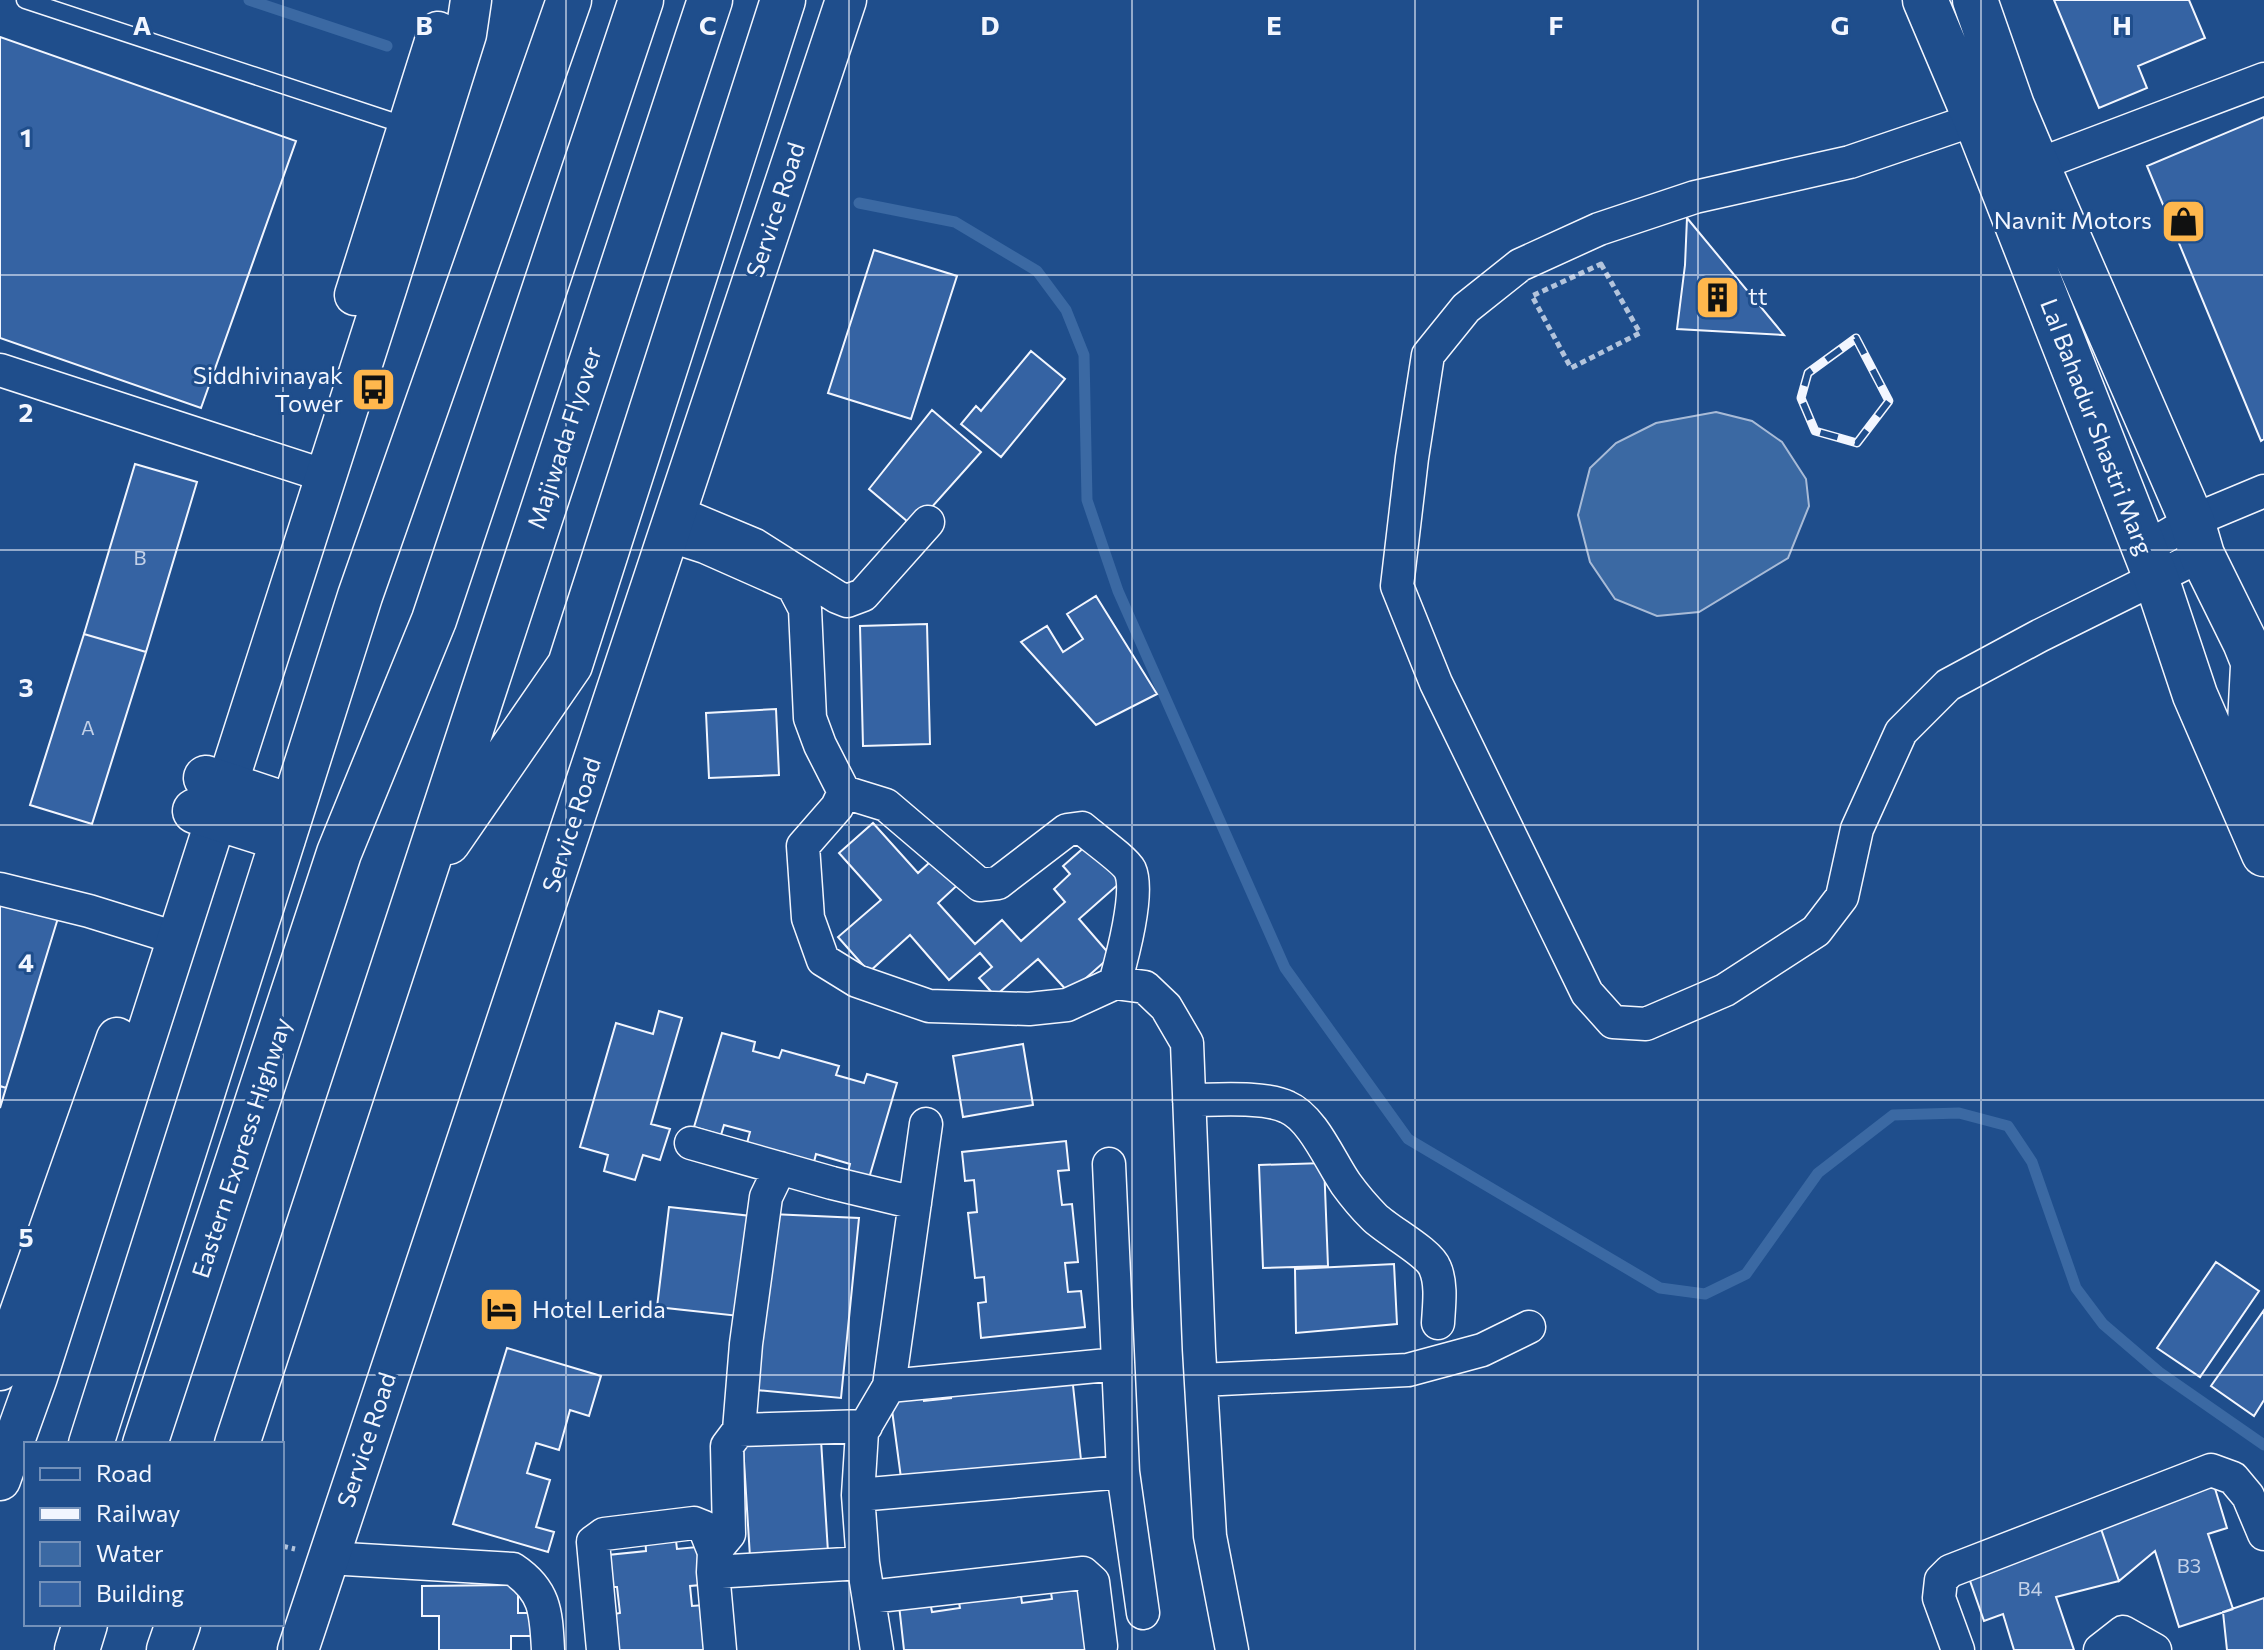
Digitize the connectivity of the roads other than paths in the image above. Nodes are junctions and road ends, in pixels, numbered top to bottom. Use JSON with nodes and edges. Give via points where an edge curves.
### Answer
{"nodes":[{"id":1,"x":25,"y":0,"type":"edge"},
{"id":2,"x":465,"y":0,"type":"edge"},
{"id":3,"x":471,"y":0,"type":"edge"},
{"id":4,"x":569,"y":0,"type":"edge"},
{"id":5,"x":641,"y":0,"type":"edge"},
{"id":6,"x":710,"y":0,"type":"edge"},
{"id":7,"x":783,"y":0,"type":"edge"},
{"id":8,"x":846,"y":0,"type":"edge"},
{"id":9,"x":1925,"y":0,"type":"edge"},
{"id":10,"x":1975,"y":0,"type":"edge"},
{"id":11,"x":2264,"y":79,"type":"edge"},
{"id":12,"x":1994,"y":113,"type":"junction"},
{"id":13,"x":407,"y":126,"type":"junction"},
{"id":14,"x":2037,"y":165,"type":"junction"},
{"id":15,"x":0,"y":370,"type":"edge"},
{"id":16,"x":314,"y":472,"type":"junction"},
{"id":17,"x":2264,"y":491,"type":"edge"},
{"id":18,"x":928,"y":522,"type":"dead end"},
{"id":19,"x":672,"y":524,"type":"junction"},
{"id":20,"x":2197,"y":538,"type":"junction"},
{"id":21,"x":2150,"y":563,"type":"junction"},
{"id":22,"x":2256,"y":661,"type":"edge"},
{"id":23,"x":2195,"y":695,"type":"junction"},
{"id":24,"x":2256,"y":760,"type":"edge"},
{"id":25,"x":844,"y":792,"type":"junction"},
{"id":26,"x":211,"y":798,"type":"junction"},
{"id":27,"x":288,"y":823,"type":"junction"},
{"id":28,"x":2264,"y":854,"type":"edge"},
{"id":29,"x":423,"y":877,"type":"junction"},
{"id":30,"x":0,"y":889,"type":"edge"},
{"id":31,"x":166,"y":934,"type":"junction"},
{"id":32,"x":1115,"y":983,"type":"junction"},
{"id":33,"x":1189,"y":1100,"type":"junction"},
{"id":34,"x":926,"y":1124,"type":"dead end"},
{"id":35,"x":691,"y":1143,"type":"dead end"},
{"id":36,"x":1109,"y":1164,"type":"dead end"},
{"id":37,"x":780,"y":1168,"type":"junction"},
{"id":38,"x":915,"y":1203,"type":"junction"},
{"id":39,"x":1438,"y":1323,"type":"dead end"},
{"id":40,"x":1529,"y":1327,"type":"dead end"},
{"id":41,"x":1118,"y":1364,"type":"junction"},
{"id":42,"x":9,"y":1371,"type":"edge"},
{"id":43,"x":1201,"y":1380,"type":"junction"},
{"id":44,"x":889,"y":1386,"type":"junction"},
{"id":45,"x":866,"y":1426,"type":"junction"},
{"id":46,"x":739,"y":1430,"type":"junction"},
{"id":47,"x":92,"y":1442,"type":"edge"},
{"id":48,"x":146,"y":1442,"type":"edge"},
{"id":49,"x":238,"y":1442,"type":"edge"},
{"id":50,"x":1123,"y":1472,"type":"junction"},
{"id":51,"x":0,"y":1480,"type":"edge"},
{"id":52,"x":858,"y":1495,"type":"junction"},
{"id":53,"x":2264,"y":1534,"type":"edge"},
{"id":54,"x":328,"y":1558,"type":"junction"},
{"id":55,"x":714,"y":1562,"type":"junction"},
{"id":56,"x":863,"y":1563,"type":"junction"},
{"id":57,"x":869,"y":1597,"type":"junction"},
{"id":58,"x":1143,"y":1613,"type":"dead end"},
{"id":59,"x":68,"y":1626,"type":"edge"},
{"id":60,"x":84,"y":1626,"type":"edge"},
{"id":61,"x":177,"y":1626,"type":"edge"},
{"id":62,"x":1101,"y":1646,"type":"dead end"},
{"id":63,"x":65,"y":1650,"type":"edge"},
{"id":64,"x":77,"y":1650,"type":"edge"},
{"id":65,"x":169,"y":1650,"type":"edge"},
{"id":66,"x":298,"y":1650,"type":"edge"},
{"id":67,"x":548,"y":1650,"type":"edge"},
{"id":68,"x":603,"y":1650,"type":"edge"},
{"id":69,"x":720,"y":1650,"type":"edge"},
{"id":70,"x":877,"y":1650,"type":"edge"},
{"id":71,"x":1232,"y":1650,"type":"edge"},
{"id":72,"x":1958,"y":1650,"type":"edge"},
{"id":73,"x":2100,"y":1650,"type":"edge"},
{"id":74,"x":2155,"y":1650,"type":"edge"}],
"edges":[{"from":1,"to":13,"type":"lane"},
{"from":2,"to":13,"type":"street","via":[[440,24]]},
{"from":3,"to":16,"type":"street","via":[[466,34]]},
{"from":4,"to":27,"type":"main road","via":[[360,596]]},
{"from":5,"to":48,"type":"main road","name":"Eastern Express Highway","via":[[434,620],[339,853]]},
{"from":6,"to":29,"type":"main road","name":"Majiwada Flyover"},
{"from":7,"to":29,"type":"main road","via":[[570,665]]},
{"from":8,"to":19,"type":"street","name":"Service Road"},
{"from":9,"to":12,"type":"main road","name":"Lal Bahadur Shastri Marg"},
{"from":10,"to":12,"type":"main road","name":"Lal Bahadur Shastri Marg"},
{"from":11,"to":14,"type":"street"},
{"from":12,"to":14,"type":"main road","name":"Lal Bahadur Shastri Marg"},
{"from":12,"to":21,"type":"main road","name":"Lal Bahadur Shastri Marg"},
{"from":12,"to":21,"type":"street","via":[[1850,162],[1695,197],[1599,229],[1520,265],[1466,308],[1428,355],[1397,586],[1436,683],[1587,993],[1613,1022],[1646,1024],[1725,990],[1816,931],[1842,897],[1857,829],[1901,732],[1948,685],[2039,636]]},
{"from":13,"to":16,"type":"street"},
{"from":14,"to":20,"type":"main road","name":"Lal Bahadur Shastri Marg"},
{"from":15,"to":16,"type":"street"},
{"from":16,"to":26,"type":"street"},
{"from":17,"to":20,"type":"street"},
{"from":18,"to":19,"type":"street","via":[[863,595],[847,601],[755,545]]},
{"from":19,"to":25,"type":"street","via":[[705,547],[793,586],[805,609],[810,718]]},
{"from":19,"to":54,"type":"street","name":"Service Road"},
{"from":20,"to":21,"type":"street"},
{"from":20,"to":22,"type":"main road","name":"Lal Bahadur Shastri Marg"},
{"from":21,"to":23,"type":"main road","name":"Lal Bahadur Shastri Marg"},
{"from":22,"to":24,"type":"main road"},
{"from":23,"to":24,"type":"main road"},
{"from":23,"to":28,"type":"main road","name":"Lal Bahadur Shastri Marg"},
{"from":25,"to":32,"type":"street","via":[[886,805],[980,885],[998,883],[1067,830],[1082,828],[1129,868],[1134,885]]},
{"from":25,"to":32,"type":"street","via":[[803,846],[808,918],[823,960],[857,981],[929,1006],[1067,1005]]},
{"from":26,"to":27,"type":"main road"},
{"from":26,"to":31,"type":"street"},
{"from":27,"to":47,"type":"main road"},
{"from":29,"to":49,"type":"main road"},
{"from":30,"to":31,"type":"street"},
{"from":31,"to":42,"type":"street"},
{"from":32,"to":33,"type":"street","via":[[1145,987],[1166,1007],[1187,1043]]},
{"from":33,"to":39,"type":"street","via":[[1261,1102],[1286,1106],[1304,1118],[1347,1186],[1374,1217],[1435,1267]]},
{"from":33,"to":43,"type":"street"},
{"from":34,"to":38,"type":"street"},
{"from":35,"to":37,"type":"street"},
{"from":36,"to":41,"type":"street"},
{"from":37,"to":38,"type":"street"},
{"from":37,"to":46,"type":"street","via":[[766,1197]]},
{"from":38,"to":44,"type":"street"},
{"from":40,"to":43,"type":"street","via":[[1482,1350],[1408,1370]]},
{"from":41,"to":44,"type":"street"},
{"from":41,"to":50,"type":"street"},
{"from":42,"to":51,"type":"street"},
{"from":43,"to":71,"type":"street","via":[[1210,1536]]},
{"from":44,"to":45,"type":"street"},
{"from":45,"to":46,"type":"street"},
{"from":45,"to":52,"type":"street"},
{"from":46,"to":55,"type":"street","via":[[727,1446],[729,1534]]},
{"from":50,"to":52,"type":"street"},
{"from":50,"to":58,"type":"street"},
{"from":52,"to":56,"type":"street"},
{"from":53,"to":72,"type":"street","via":[[2248,1496],[2233,1478],[2211,1470],[1950,1571],[1941,1580],[1939,1598]]},
{"from":54,"to":66,"type":"street","name":"Service Road"},
{"from":54,"to":67,"type":"street","via":[[513,1569],[540,1594]]},
{"from":55,"to":56,"type":"street"},
{"from":55,"to":68,"type":"street","via":[[704,1527],[694,1523],[604,1534],[593,1542]]},
{"from":55,"to":69,"type":"street"},
{"from":56,"to":57,"type":"street"},
{"from":57,"to":62,"type":"street","via":[[1083,1573],[1093,1582]]},
{"from":57,"to":70,"type":"street"},
{"from":59,"to":63,"type":"main road"},
{"from":60,"to":64,"type":"main road"},
{"from":61,"to":65,"type":"main road"},
{"from":73,"to":74,"type":"street","via":[[2123,1632]]}]}
